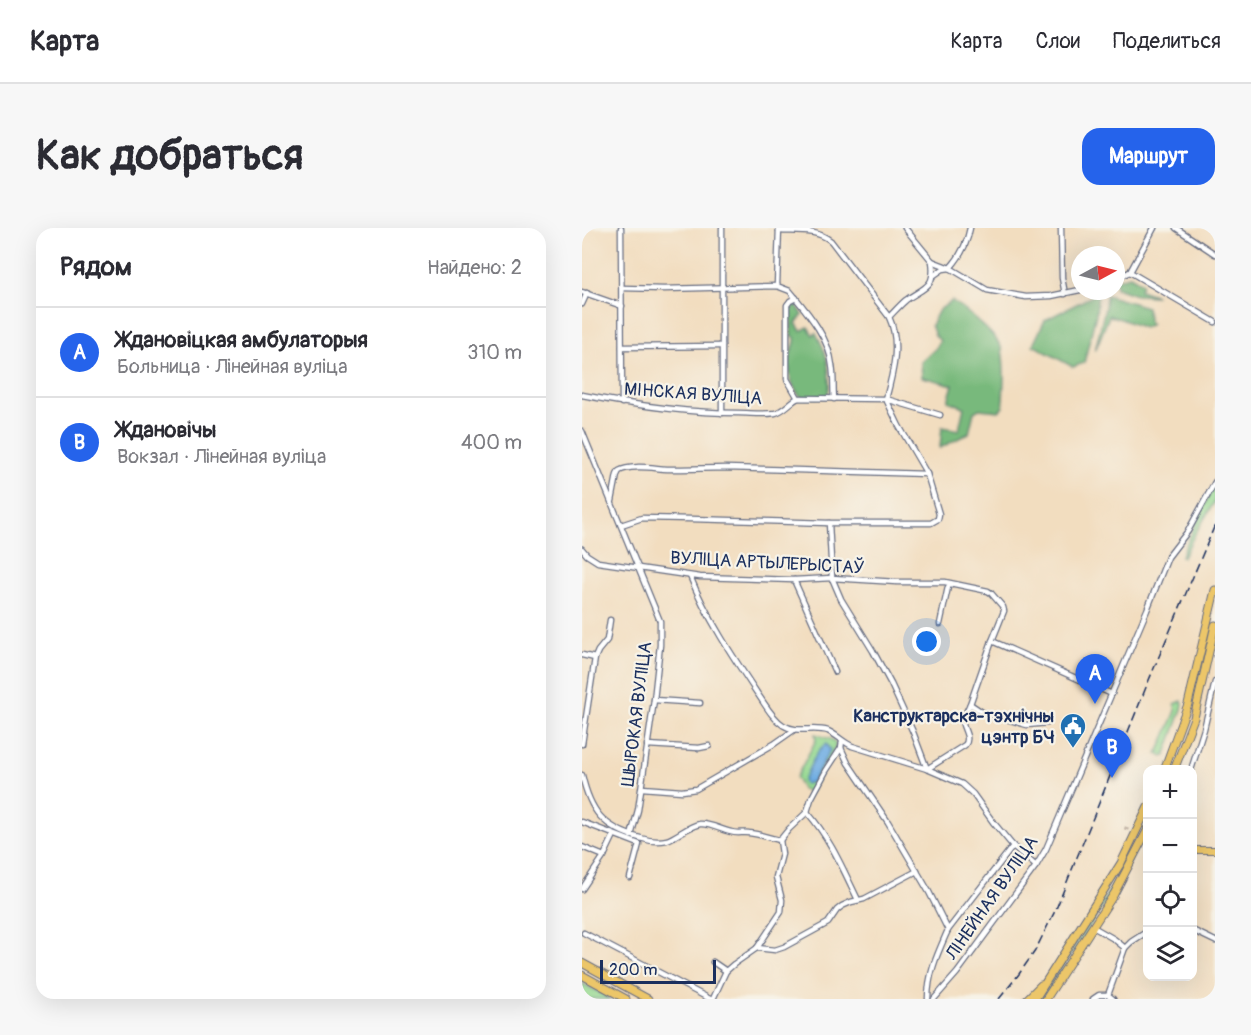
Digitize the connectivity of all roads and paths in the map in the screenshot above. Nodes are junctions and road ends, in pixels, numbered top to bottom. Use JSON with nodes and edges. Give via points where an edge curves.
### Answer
{"nodes":[{"id":1,"x":621,"y":228,"type":"edge"},
{"id":2,"x":722,"y":228,"type":"edge"},
{"id":3,"x":905,"y":228,"type":"edge"},
{"id":4,"x":970,"y":228,"type":"edge"},
{"id":5,"x":1061,"y":228,"type":"edge"},
{"id":6,"x":1154,"y":228,"type":"edge"},
{"id":7,"x":1176,"y":228,"type":"edge"},
{"id":8,"x":779,"y":230,"type":"edge"},
{"id":9,"x":1215,"y":254,"type":"edge"},
{"id":10,"x":932,"y":261,"type":"junction"},
{"id":11,"x":950,"y":268,"type":"junction"},
{"id":12,"x":1130,"y":272,"type":"junction"},
{"id":13,"x":1125,"y":274,"type":"edge"},
{"id":14,"x":933,"y":276,"type":"junction"},
{"id":15,"x":777,"y":286,"type":"junction"},
{"id":16,"x":722,"y":287,"type":"junction"},
{"id":17,"x":622,"y":288,"type":"junction"},
{"id":18,"x":584,"y":292,"type":"edge"},
{"id":19,"x":1071,"y":293,"type":"edge"},
{"id":20,"x":1065,"y":294,"type":"junction"},
{"id":21,"x":796,"y":298,"type":"junction"},
{"id":22,"x":582,"y":304,"type":"edge"},
{"id":23,"x":622,"y":306,"type":"junction"},
{"id":24,"x":889,"y":317,"type":"junction"},
{"id":25,"x":1215,"y":322,"type":"edge"},
{"id":26,"x":722,"y":346,"type":"junction"},
{"id":27,"x":622,"y":347,"type":"junction"},
{"id":28,"x":582,"y":395,"type":"edge"},
{"id":29,"x":798,"y":398,"type":"junction"},
{"id":30,"x":834,"y":399,"type":"junction"},
{"id":31,"x":886,"y":399,"type":"junction"},
{"id":32,"x":622,"y":403,"type":"junction"},
{"id":33,"x":722,"y":413,"type":"junction"},
{"id":34,"x":940,"y":415,"type":"dead end"},
{"id":35,"x":582,"y":430,"type":"edge"},
{"id":36,"x":927,"y":474,"type":"junction"},
{"id":37,"x":1215,"y":482,"type":"edge"},
{"id":38,"x":612,"y":501,"type":"junction"},
{"id":39,"x":829,"y":523,"type":"junction"},
{"id":40,"x":621,"y":525,"type":"junction"},
{"id":41,"x":582,"y":549,"type":"edge"},
{"id":42,"x":638,"y":568,"type":"junction"},
{"id":43,"x":690,"y":576,"type":"junction"},
{"id":44,"x":832,"y":578,"type":"junction"},
{"id":45,"x":794,"y":580,"type":"junction"},
{"id":46,"x":953,"y":585,"type":"junction"},
{"id":47,"x":1215,"y":590,"type":"edge"},
{"id":48,"x":610,"y":620,"type":"dead end"},
{"id":49,"x":940,"y":624,"type":"dead end"},
{"id":50,"x":1215,"y":624,"type":"edge"},
{"id":51,"x":992,"y":641,"type":"junction"},
{"id":52,"x":582,"y":655,"type":"edge"},
{"id":53,"x":595,"y":658,"type":"junction"},
{"id":54,"x":835,"y":672,"type":"dead end"},
{"id":55,"x":1215,"y":683,"type":"edge"},
{"id":56,"x":1112,"y":694,"type":"junction"},
{"id":57,"x":582,"y":696,"type":"edge"},
{"id":58,"x":589,"y":700,"type":"junction"},
{"id":59,"x":654,"y":700,"type":"junction"},
{"id":60,"x":700,"y":703,"type":"dead end"},
{"id":61,"x":970,"y":704,"type":"junction"},
{"id":62,"x":1047,"y":723,"type":"dead end"},
{"id":63,"x":794,"y":730,"type":"junction"},
{"id":64,"x":842,"y":741,"type":"junction"},
{"id":65,"x":582,"y":742,"type":"edge"},
{"id":66,"x":647,"y":745,"type":"junction"},
{"id":67,"x":709,"y":746,"type":"dead end"},
{"id":68,"x":841,"y":748,"type":"junction"},
{"id":69,"x":1166,"y":765,"type":"edge"},
{"id":70,"x":1176,"y":765,"type":"edge"},
{"id":71,"x":1193,"y":765,"type":"edge"},
{"id":72,"x":927,"y":769,"type":"junction"},
{"id":73,"x":582,"y":775,"type":"edge"},
{"id":74,"x":642,"y":788,"type":"junction"},
{"id":75,"x":807,"y":812,"type":"junction"},
{"id":76,"x":1143,"y":818,"type":"edge"},
{"id":77,"x":583,"y":825,"type":"edge"},
{"id":78,"x":614,"y":835,"type":"junction"},
{"id":79,"x":631,"y":836,"type":"junction"},
{"id":80,"x":780,"y":840,"type":"junction"},
{"id":81,"x":1143,"y":840,"type":"edge"},
{"id":82,"x":1013,"y":846,"type":"junction"},
{"id":83,"x":582,"y":847,"type":"edge"},
{"id":84,"x":1143,"y":848,"type":"edge"},
{"id":85,"x":1197,"y":850,"type":"edge"},
{"id":86,"x":1215,"y":850,"type":"edge"},
{"id":87,"x":604,"y":856,"type":"junction"},
{"id":88,"x":1134,"y":857,"type":"junction"},
{"id":89,"x":1036,"y":866,"type":"junction"},
{"id":90,"x":917,"y":871,"type":"junction"},
{"id":91,"x":630,"y":878,"type":"dead end"},
{"id":92,"x":582,"y":889,"type":"edge"},
{"id":93,"x":858,"y":900,"type":"junction"},
{"id":94,"x":1093,"y":927,"type":"junction"},
{"id":95,"x":948,"y":930,"type":"junction"},
{"id":96,"x":1197,"y":932,"type":"edge"},
{"id":97,"x":584,"y":933,"type":"dead end"},
{"id":98,"x":1143,"y":934,"type":"edge"},
{"id":99,"x":1215,"y":941,"type":"edge"},
{"id":100,"x":757,"y":948,"type":"junction"},
{"id":101,"x":1125,"y":948,"type":"junction"},
{"id":102,"x":713,"y":962,"type":"dead end"},
{"id":103,"x":582,"y":963,"type":"edge"},
{"id":104,"x":726,"y":971,"type":"junction"},
{"id":105,"x":1051,"y":974,"type":"junction"},
{"id":106,"x":582,"y":975,"type":"edge"},
{"id":107,"x":929,"y":986,"type":"junction"},
{"id":108,"x":940,"y":993,"type":"junction"},
{"id":109,"x":1108,"y":995,"type":"junction"},
{"id":110,"x":626,"y":999,"type":"edge"},
{"id":111,"x":648,"y":999,"type":"edge"},
{"id":112,"x":711,"y":999,"type":"edge"},
{"id":113,"x":928,"y":999,"type":"edge"},
{"id":114,"x":934,"y":999,"type":"edge"},
{"id":115,"x":1027,"y":999,"type":"edge"},
{"id":116,"x":1035,"y":999,"type":"edge"},
{"id":117,"x":1046,"y":999,"type":"edge"},
{"id":118,"x":1093,"y":999,"type":"edge"},
{"id":119,"x":1113,"y":999,"type":"edge"}],
"edges":[{"from":1,"to":17,"type":"street"},
{"from":2,"to":16,"type":"street"},
{"from":3,"to":10,"type":"street"},
{"from":4,"to":11,"type":"street","via":[[964,249]]},
{"from":5,"to":20,"type":"street"},
{"from":6,"to":12,"type":"street"},
{"from":7,"to":9,"type":"street"},
{"from":8,"to":15,"type":"street"},
{"from":8,"to":24,"type":"street","via":[[811,232],[831,241]]},
{"from":10,"to":11,"type":"street"},
{"from":10,"to":14,"type":"street"},
{"from":11,"to":14,"type":"street"},
{"from":11,"to":20,"type":"street","via":[[987,290],[1026,297]]},
{"from":12,"to":13,"type":"street"},
{"from":12,"to":25,"type":"street"},
{"from":14,"to":24,"type":"street","via":[[926,288]]},
{"from":15,"to":16,"type":"street"},
{"from":15,"to":21,"type":"street"},
{"from":16,"to":17,"type":"street"},
{"from":16,"to":26,"type":"street"},
{"from":17,"to":23,"type":"street"},
{"from":18,"to":22,"type":"street"},
{"from":18,"to":23,"type":"street"},
{"from":19,"to":20,"type":"street"},
{"from":21,"to":29,"type":"street","via":[[787,305],[787,379]]},
{"from":21,"to":30,"type":"street","via":[[830,352]]},
{"from":23,"to":27,"type":"street"},
{"from":24,"to":31,"type":"street","via":[[895,344]]},
{"from":26,"to":27,"type":"street"},
{"from":26,"to":33,"type":"street"},
{"from":27,"to":32,"type":"street"},
{"from":28,"to":32,"type":"street","name":"МІНСКАЯ ВУЛІЦА"},
{"from":29,"to":30,"type":"street"},
{"from":29,"to":33,"type":"street","name":"МІНСКАЯ ВУЛІЦА","via":[[772,413]]},
{"from":30,"to":31,"type":"street"},
{"from":31,"to":34,"type":"street"},
{"from":31,"to":36,"type":"street"},
{"from":32,"to":33,"type":"street","name":"МІНСКАЯ ВУЛІЦА"},
{"from":35,"to":38,"type":"street","name":"ШЫРОКАЯ ВУЛІЦА"},
{"from":36,"to":38,"type":"street","via":[[629,467],[617,475]]},
{"from":36,"to":39,"type":"street","via":[[939,514],[934,522]]},
{"from":37,"to":56,"type":"street","name":"ЛІНЕЙНАЯ ВУЛІЦА","via":[[1188,531],[1168,557]]},
{"from":38,"to":40,"type":"street","name":"ШЫРОКАЯ ВУЛІЦА"},
{"from":39,"to":40,"type":"street","via":[[642,518]]},
{"from":39,"to":44,"type":"street"},
{"from":40,"to":42,"type":"street","name":"ШЫРОКАЯ ВУЛІЦА"},
{"from":41,"to":42,"type":"street","name":"ВУЛІЦА АРТЫЛЕРЫСТАЎ","via":[[598,562]]},
{"from":42,"to":43,"type":"street","name":"ВУЛІЦА АРТЫЛЕРЫСТАЎ"},
{"from":42,"to":59,"type":"street","name":"ШЫРОКАЯ ВУЛІЦА","via":[[660,621]]},
{"from":43,"to":45,"type":"street","name":"ВУЛІЦА АРТЫЛЕРЫСТАЎ"},
{"from":43,"to":63,"type":"street","via":[[733,657],[760,697],[776,719]]},
{"from":44,"to":45,"type":"street","name":"ВУЛІЦА АРТЫЛЕРЫСТАЎ"},
{"from":44,"to":46,"type":"street","name":"ВУЛІЦА АРТЫЛЕРЫСТАЎ"},
{"from":44,"to":72,"type":"street","via":[[891,684]]},
{"from":45,"to":54,"type":"street"},
{"from":46,"to":49,"type":"street","via":[[948,587]]},
{"from":46,"to":51,"type":"street","name":"ВУЛІЦА АРТЫЛЕРЫСТАЎ","via":[[987,591],[1003,607]]},
{"from":47,"to":69,"type":"highway","via":[[1188,704]]},
{"from":48,"to":53,"type":"street","via":[[607,640]]},
{"from":50,"to":70,"type":"highway","via":[[1194,718]]},
{"from":51,"to":56,"type":"street"},
{"from":51,"to":61,"type":"street"},
{"from":52,"to":53,"type":"street"},
{"from":53,"to":58,"type":"street"},
{"from":55,"to":71,"type":"street"},
{"from":56,"to":89,"type":"street","name":"ЛІНЕЙНАЯ ВУЛІЦА"},
{"from":57,"to":58,"type":"street"},
{"from":58,"to":65,"type":"street"},
{"from":59,"to":60,"type":"street"},
{"from":59,"to":66,"type":"street","name":"ШЫРОКАЯ ВУЛІЦА"},
{"from":61,"to":62,"type":"street","via":[[982,712],[1027,725]]},
{"from":61,"to":72,"type":"street","via":[[962,721],[967,743]]},
{"from":63,"to":64,"type":"street","via":[[822,730]]},
{"from":63,"to":74,"type":"street","via":[[696,789]]},
{"from":64,"to":68,"type":"street"},
{"from":64,"to":72,"type":"street"},
{"from":66,"to":67,"type":"street"},
{"from":66,"to":74,"type":"street","name":"ШЫРОКАЯ ВУЛІЦА"},
{"from":68,"to":75,"type":"street"},
{"from":68,"to":90,"type":"street"},
{"from":72,"to":82,"type":"street","via":[[968,788]]},
{"from":73,"to":79,"type":"street","via":[[598,814],[610,826]]},
{"from":74,"to":79,"type":"street","name":"ШЫРОКАЯ ВУЛІЦА"},
{"from":75,"to":80,"type":"street"},
{"from":75,"to":93,"type":"street","via":[[824,833]]},
{"from":76,"to":105,"type":"highway","via":[[1118,869]]},
{"from":77,"to":78,"type":"street"},
{"from":78,"to":87,"type":"street"},
{"from":78,"to":91,"type":"street","via":[[639,844]]},
{"from":79,"to":80,"type":"street","via":[[658,841],[703,824]]},
{"from":80,"to":100,"type":"street","via":[[782,854],[776,877],[781,912]]},
{"from":81,"to":88,"type":"highway"},
{"from":82,"to":89,"type":"street"},
{"from":82,"to":95,"type":"street","name":"ЛІНЕЙНАЯ ВУЛІЦА"},
{"from":83,"to":87,"type":"street"},
{"from":84,"to":88,"type":"highway"},
{"from":85,"to":86,"type":"main road"},
{"from":87,"to":92,"type":"street"},
{"from":88,"to":94,"type":"highway"},
{"from":89,"to":108,"type":"street","name":"ЛІНЕЙНАЯ ВУЛІЦА"},
{"from":90,"to":93,"type":"street"},
{"from":90,"to":95,"type":"street"},
{"from":93,"to":100,"type":"street","via":[[842,906],[828,923],[783,948]]},
{"from":94,"to":101,"type":"street"},
{"from":94,"to":117,"type":"highway"},
{"from":95,"to":107,"type":"street","name":"ЛІНЕЙНАЯ ВУЛІЦА","via":[[934,960]]},
{"from":96,"to":99,"type":"street"},
{"from":97,"to":112,"type":"street"},
{"from":98,"to":101,"type":"street"},
{"from":100,"to":104,"type":"street"},
{"from":101,"to":109,"type":"street"},
{"from":102,"to":104,"type":"street"},
{"from":103,"to":111,"type":"highway"},
{"from":104,"to":112,"type":"street"},
{"from":105,"to":115,"type":"highway"},
{"from":105,"to":116,"type":"highway"},
{"from":106,"to":110,"type":"highway"},
{"from":107,"to":108,"type":"street"},
{"from":107,"to":113,"type":"street","name":"ЛІНЕЙНАЯ ВУЛІЦА"},
{"from":108,"to":114,"type":"street","name":"ЛІНЕЙНАЯ ВУЛІЦА"},
{"from":109,"to":118,"type":"street"},
{"from":109,"to":119,"type":"street"}]}
